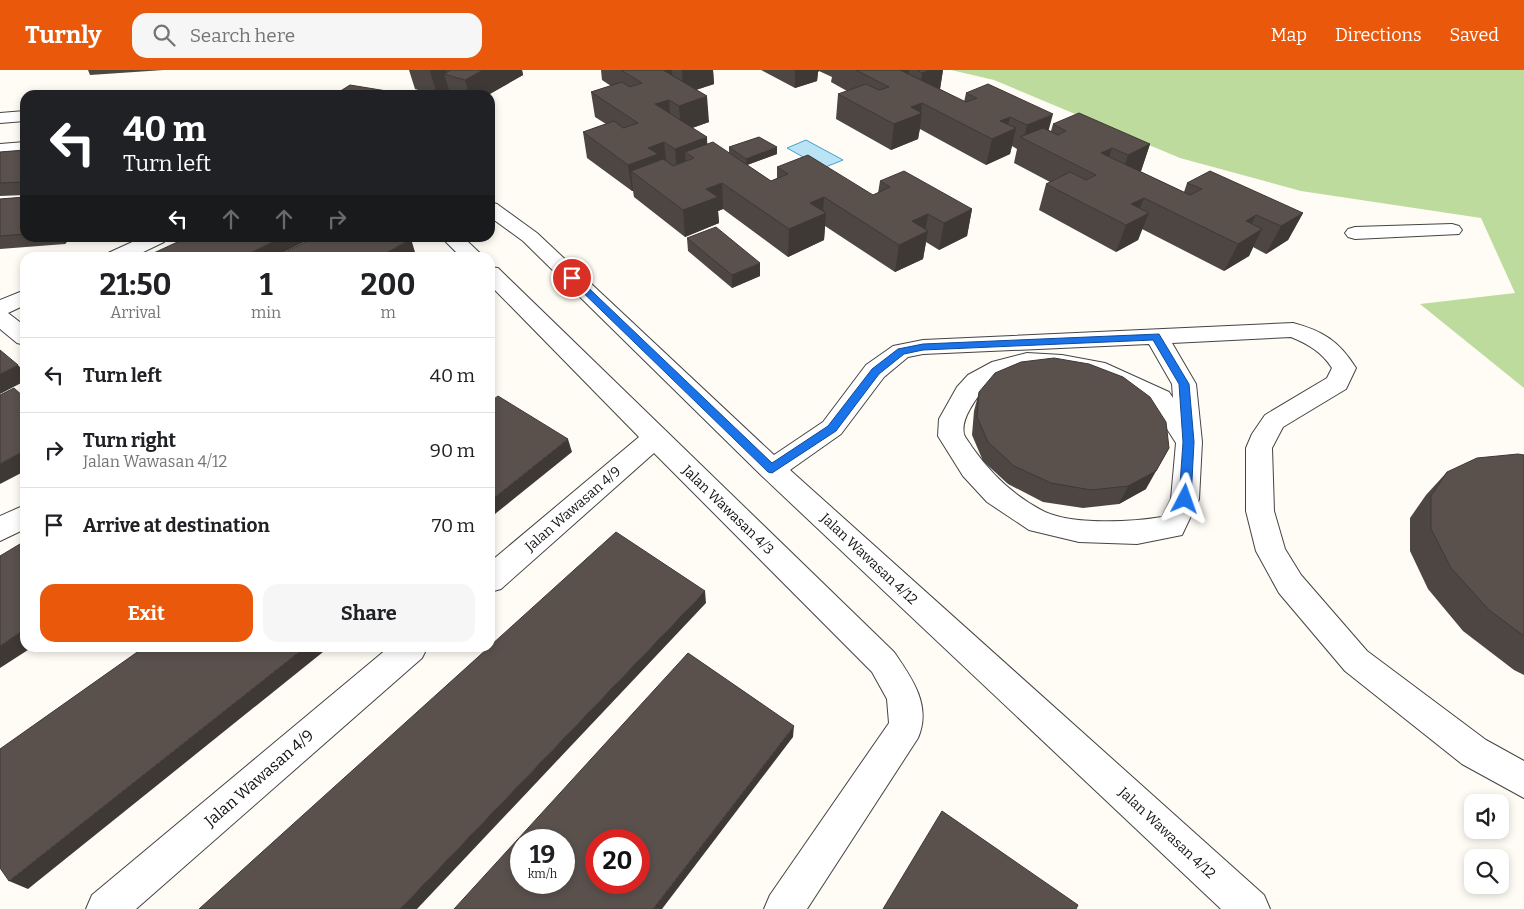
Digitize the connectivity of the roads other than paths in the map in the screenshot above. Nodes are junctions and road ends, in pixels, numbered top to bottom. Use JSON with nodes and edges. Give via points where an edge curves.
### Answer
{"nodes":[{"id":1,"x":20,"y":116,"type":"edge"},
{"id":2,"x":0,"y":118,"type":"edge"},
{"id":3,"x":20,"y":148,"type":"edge"},
{"id":4,"x":0,"y":149,"type":"edge"},
{"id":5,"x":495,"y":212,"type":"edge"},
{"id":6,"x":1452,"y":230,"type":"dead end"},
{"id":7,"x":1355,"y":233,"type":"dead end"},
{"id":8,"x":148,"y":242,"type":"edge"},
{"id":9,"x":456,"y":242,"type":"edge"},
{"id":10,"x":126,"y":252,"type":"edge"},
{"id":11,"x":467,"y":252,"type":"edge"},
{"id":12,"x":495,"y":279,"type":"edge"},
{"id":13,"x":20,"y":299,"type":"edge"},
{"id":14,"x":0,"y":308,"type":"edge"},
{"id":15,"x":0,"y":317,"type":"edge"},
{"id":16,"x":20,"y":334,"type":"edge"},
{"id":17,"x":1156,"y":336,"type":"junction"},
{"id":18,"x":655,"y":438,"type":"junction"},
{"id":19,"x":1189,"y":442,"type":"junction"},
{"id":20,"x":772,"y":469,"type":"junction"},
{"id":21,"x":20,"y":519,"type":"edge"},
{"id":22,"x":0,"y":530,"type":"edge"},
{"id":23,"x":495,"y":576,"type":"edge"},
{"id":24,"x":406,"y":652,"type":"edge"},
{"id":25,"x":1524,"y":780,"type":"edge"},
{"id":26,"x":106,"y":909,"type":"edge"},
{"id":27,"x":784,"y":909,"type":"edge"},
{"id":28,"x":1250,"y":909,"type":"edge"}],
"edges":[{"from":1,"to":2,"type":"street"},
{"from":3,"to":4,"type":"street"},
{"from":5,"to":20,"type":"street","name":"Jalan Wawasan 4/12","via":[[530,236]]},
{"from":6,"to":7,"type":"street"},
{"from":8,"to":10,"type":"street"},
{"from":9,"to":11,"type":"street","name":"Jalan Wawasan 4/3"},
{"from":12,"to":18,"type":"street","name":"Jalan Wawasan 4/3"},
{"from":13,"to":14,"type":"street"},
{"from":15,"to":16,"type":"street"},
{"from":17,"to":19,"type":"street","via":[[1184,384]]},
{"from":17,"to":20,"type":"street","via":[[923,347],[901,351],[875,371],[832,428]]},
{"from":17,"to":25,"type":"street","via":[[1293,330],[1322,341],[1334,351],[1344,368],[1337,383],[1274,421],[1258,448],[1260,511],[1272,551],[1290,584],[1356,661],[1474,752]]},
{"from":18,"to":23,"type":"street","name":"Jalan Wawasan 4/9"},
{"from":18,"to":27,"type":"street","name":"Jalan Wawasan 4/3","via":[[883,662],[904,696],[906,727]]},
{"from":19,"to":19,"type":"street","via":[[1185,499],[1172,526],[1137,533],[1079,531],[1039,522],[997,495],[973,469],[951,436],[952,418],[977,381],[1000,368],[1027,361],[1062,363],[1106,371],[1160,398]]},
{"from":20,"to":28,"type":"street","name":"Jalan Wawasan 4/12"},
{"from":21,"to":22,"type":"street"},
{"from":24,"to":26,"type":"street","name":"Jalan Wawasan 4/9"}]}
